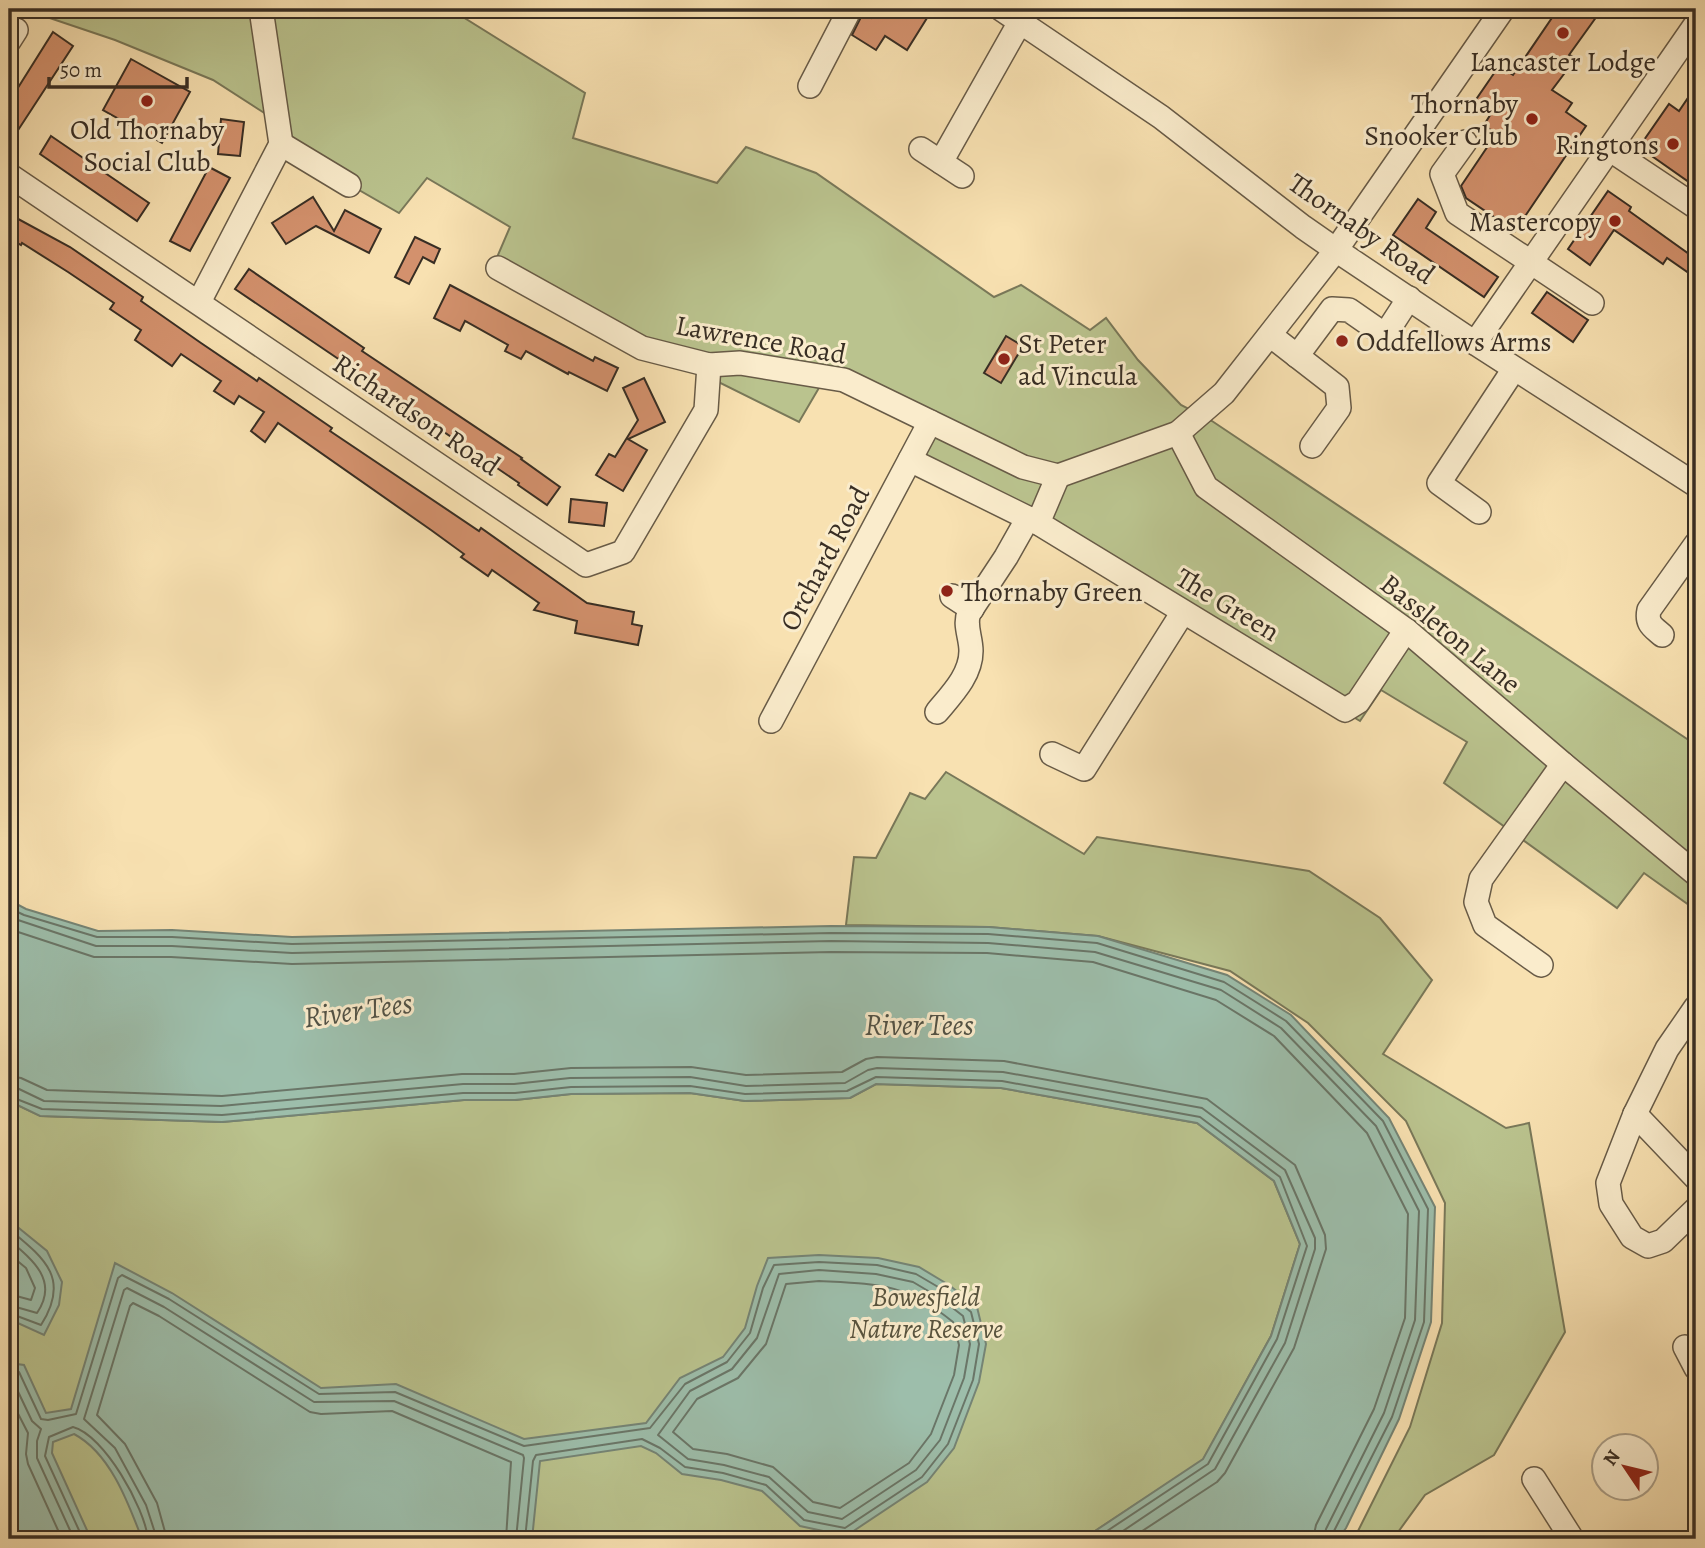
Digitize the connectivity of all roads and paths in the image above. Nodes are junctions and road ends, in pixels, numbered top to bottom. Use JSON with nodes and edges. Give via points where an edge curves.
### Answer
{"nodes":[{"id":1,"x":261,"y":9,"type":"edge"},
{"id":2,"x":850,"y":9,"type":"edge"},
{"id":3,"x":1001,"y":9,"type":"edge"},
{"id":4,"x":1503,"y":9,"type":"edge"},
{"id":5,"x":1020,"y":22,"type":"junction"},
{"id":6,"x":1696,"y":24,"type":"edge"},
{"id":7,"x":810,"y":86,"type":"dead end"},
{"id":8,"x":1465,"y":142,"type":"dead end"},
{"id":9,"x":281,"y":144,"type":"junction"},
{"id":10,"x":921,"y":149,"type":"dead end"},
{"id":11,"x":1609,"y":149,"type":"junction"},
{"id":12,"x":941,"y":162,"type":"junction"},
{"id":13,"x":9,"y":175,"type":"edge"},
{"id":14,"x":962,"y":176,"type":"dead end"},
{"id":15,"x":349,"y":185,"type":"dead end"},
{"id":16,"x":1696,"y":207,"type":"edge"},
{"id":17,"x":1336,"y":250,"type":"junction"},
{"id":18,"x":1531,"y":262,"type":"junction"},
{"id":19,"x":498,"y":268,"type":"dead end"},
{"id":20,"x":1409,"y":298,"type":"junction"},
{"id":21,"x":199,"y":302,"type":"junction"},
{"id":22,"x":1592,"y":303,"type":"dead end"},
{"id":23,"x":1270,"y":335,"type":"junction"},
{"id":24,"x":1475,"y":344,"type":"junction"},
{"id":25,"x":1297,"y":356,"type":"junction"},
{"id":26,"x":709,"y":365,"type":"junction"},
{"id":27,"x":1514,"y":369,"type":"junction"},
{"id":28,"x":930,"y":422,"type":"junction"},
{"id":29,"x":1178,"y":433,"type":"junction"},
{"id":30,"x":1312,"y":446,"type":"dead end"},
{"id":31,"x":910,"y":460,"type":"junction"},
{"id":32,"x":1058,"y":476,"type":"junction"},
{"id":33,"x":1696,"y":485,"type":"edge"},
{"id":34,"x":1479,"y":512,"type":"dead end"},
{"id":35,"x":1033,"y":521,"type":"junction"},
{"id":36,"x":1696,"y":544,"type":"edge"},
{"id":37,"x":952,"y":596,"type":"dead end"},
{"id":38,"x":972,"y":609,"type":"junction"},
{"id":39,"x":1183,"y":612,"type":"junction"},
{"id":40,"x":1406,"y":630,"type":"junction"},
{"id":41,"x":1662,"y":635,"type":"dead end"},
{"id":42,"x":937,"y":712,"type":"dead end"},
{"id":43,"x":771,"y":721,"type":"dead end"},
{"id":44,"x":1052,"y":754,"type":"dead end"},
{"id":45,"x":1563,"y":764,"type":"junction"},
{"id":46,"x":1696,"y":874,"type":"edge"},
{"id":47,"x":1541,"y":965,"type":"dead end"},
{"id":48,"x":1696,"y":1007,"type":"edge"},
{"id":49,"x":1635,"y":1114,"type":"junction"},
{"id":50,"x":1696,"y":1178,"type":"edge"},
{"id":51,"x":1696,"y":1209,"type":"edge"},
{"id":52,"x":1685,"y":1347,"type":"dead end"},
{"id":53,"x":1696,"y":1368,"type":"edge"},
{"id":54,"x":1534,"y":1479,"type":"dead end"},
{"id":55,"x":1572,"y":1539,"type":"edge"}],
"edges":[{"from":1,"to":9,"type":"street"},
{"from":2,"to":7,"type":"street"},
{"from":3,"to":5,"type":"street","name":"Thornaby Road"},
{"from":4,"to":17,"type":"street"},
{"from":5,"to":12,"type":"street"},
{"from":5,"to":17,"type":"street","name":"Thornaby Road","via":[[1161,117]]},
{"from":6,"to":11,"type":"street"},
{"from":8,"to":18,"type":"street","via":[[1442,174],[1457,213]]},
{"from":9,"to":15,"type":"street"},
{"from":9,"to":21,"type":"street"},
{"from":10,"to":12,"type":"street"},
{"from":11,"to":16,"type":"street"},
{"from":11,"to":18,"type":"street"},
{"from":12,"to":14,"type":"street"},
{"from":13,"to":21,"type":"street","name":"Richardson Road"},
{"from":17,"to":20,"type":"street","name":"Thornaby Road"},
{"from":17,"to":23,"type":"street"},
{"from":18,"to":22,"type":"street"},
{"from":18,"to":24,"type":"street"},
{"from":19,"to":26,"type":"street","name":"Lawrence Road","via":[[642,348]]},
{"from":20,"to":24,"type":"street","name":"Thornaby Road"},
{"from":20,"to":25,"type":"street","via":[[1385,335],[1349,310],[1332,309]]},
{"from":21,"to":26,"type":"street","name":"Richardson Road","via":[[586,565],[623,552],[706,410]]},
{"from":23,"to":25,"type":"street"},
{"from":23,"to":29,"type":"street","via":[[1224,393]]},
{"from":24,"to":27,"type":"street","name":"Thornaby Road"},
{"from":25,"to":30,"type":"street","via":[[1337,387],[1339,408]]},
{"from":26,"to":28,"type":"street","name":"Lawrence Road","via":[[740,363],[844,380]]},
{"from":27,"to":33,"type":"street","name":"Thornaby Road"},
{"from":27,"to":34,"type":"street","via":[[1439,483]]},
{"from":28,"to":31,"type":"street","name":"Orchard Road"},
{"from":28,"to":32,"type":"street","name":"Lawrence Road","via":[[1023,467]]},
{"from":29,"to":32,"type":"street"},
{"from":29,"to":40,"type":"street","name":"Bassleton Lane","via":[[1206,487]]},
{"from":31,"to":35,"type":"street","name":"The Green"},
{"from":31,"to":43,"type":"street","name":"Orchard Road"},
{"from":32,"to":35,"type":"street"},
{"from":35,"to":38,"type":"street"},
{"from":35,"to":39,"type":"street","name":"The Green"},
{"from":36,"to":41,"type":"street","via":[[1649,610],[1647,619]]},
{"from":37,"to":38,"type":"street"},
{"from":38,"to":42,"type":"street","via":[[967,619],[969,667]]},
{"from":39,"to":40,"type":"street","name":"The Green","via":[[1345,710],[1358,702]]},
{"from":39,"to":44,"type":"street","via":[[1084,769]]},
{"from":40,"to":45,"type":"street","name":"Bassleton Lane"},
{"from":45,"to":46,"type":"street","name":"Bassleton Lane"},
{"from":45,"to":47,"type":"street","via":[[1480,879],[1476,902],[1485,925]]},
{"from":48,"to":49,"type":"street","via":[[1667,1049]]},
{"from":49,"to":50,"type":"street"},
{"from":49,"to":51,"type":"street","via":[[1608,1183],[1611,1205],[1632,1237],[1648,1246],[1663,1241]]},
{"from":52,"to":53,"type":"street"},
{"from":54,"to":55,"type":"street"}]}
